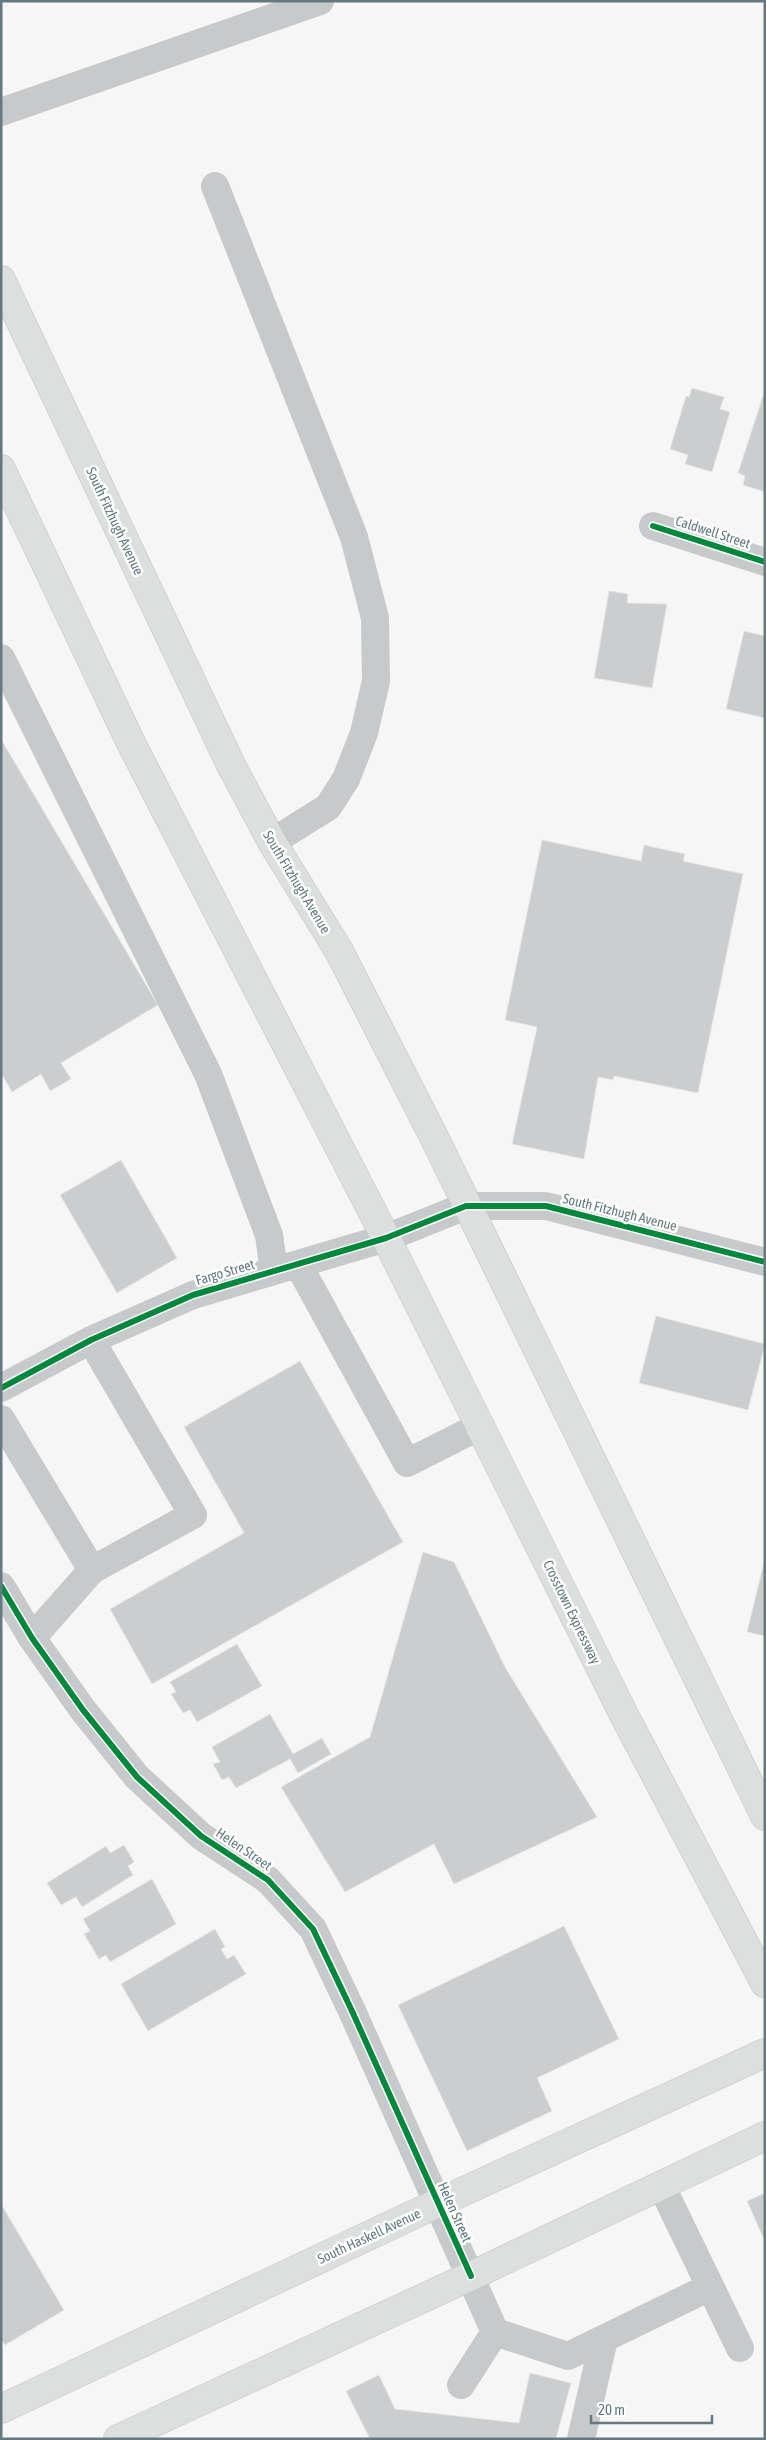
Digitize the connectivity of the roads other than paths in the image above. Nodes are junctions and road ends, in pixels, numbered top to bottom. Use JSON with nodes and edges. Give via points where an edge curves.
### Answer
{"nodes":[{"id":1,"x":320,"y":1,"type":"edge"},
{"id":2,"x":1,"y":112,"type":"edge"},
{"id":3,"x":215,"y":186,"type":"dead end"},
{"id":4,"x":1,"y":280,"type":"edge"},
{"id":5,"x":1,"y":468,"type":"edge"},
{"id":6,"x":653,"y":526,"type":"dead end"},
{"id":7,"x":765,"y":562,"type":"edge"},
{"id":8,"x":1,"y":658,"type":"edge"},
{"id":9,"x":272,"y":842,"type":"junction"},
{"id":10,"x":466,"y":1206,"type":"junction"},
{"id":11,"x":386,"y":1238,"type":"junction"},
{"id":12,"x":765,"y":1262,"type":"edge"},
{"id":13,"x":286,"y":1267,"type":"junction"},
{"id":14,"x":91,"y":1340,"type":"junction"},
{"id":15,"x":1,"y":1388,"type":"edge"},
{"id":16,"x":1,"y":1419,"type":"edge"},
{"id":17,"x":480,"y":1426,"type":"junction"},
{"id":18,"x":92,"y":1570,"type":"junction"},
{"id":19,"x":1,"y":1586,"type":"edge"},
{"id":20,"x":32,"y":1638,"type":"junction"},
{"id":21,"x":765,"y":1816,"type":"edge"},
{"id":22,"x":765,"y":1983,"type":"edge"},
{"id":23,"x":765,"y":2053,"type":"edge"},
{"id":24,"x":765,"y":2136,"type":"edge"},
{"id":25,"x":661,"y":2185,"type":"junction"},
{"id":26,"x":438,"y":2203,"type":"junction"},
{"id":27,"x":471,"y":2276,"type":"junction"},
{"id":28,"x":710,"y":2288,"type":"junction"},
{"id":29,"x":495,"y":2332,"type":"junction"},
{"id":30,"x":604,"y":2339,"type":"junction"},
{"id":31,"x":740,"y":2348,"type":"dead end"},
{"id":32,"x":461,"y":2385,"type":"dead end"},
{"id":33,"x":1,"y":2409,"type":"edge"},
{"id":34,"x":118,"y":2439,"type":"edge"},
{"id":35,"x":581,"y":2439,"type":"edge"}],
"edges":[{"from":1,"to":2,"type":"street"},
{"from":3,"to":9,"type":"street","via":[[354,537],[375,618],[376,681],[364,733],[346,779],[328,807]]},
{"from":4,"to":9,"type":"main road","name":"South Fitzhugh Avenue","via":[[231,765]]},
{"from":5,"to":11,"type":"main road","via":[[131,744]]},
{"from":6,"to":7,"type":"street","name":"Caldwell Street"},
{"from":8,"to":13,"type":"street","via":[[208,1074],[269,1235]]},
{"from":9,"to":10,"type":"main road","name":"South Fitzhugh Avenue","via":[[339,952]]},
{"from":10,"to":11,"type":"street","name":"Fargo Street"},
{"from":10,"to":12,"type":"street","name":"South Fitzhugh Avenue","via":[[546,1206]]},
{"from":10,"to":21,"type":"main road"},
{"from":11,"to":13,"type":"street","name":"Fargo Street"},
{"from":11,"to":17,"type":"main road","name":"Crosstown Expressway"},
{"from":13,"to":14,"type":"street","name":"Fargo Street","via":[[193,1295]]},
{"from":13,"to":17,"type":"street","via":[[408,1462]]},
{"from":14,"to":15,"type":"street","name":"Fargo Street"},
{"from":14,"to":18,"type":"street","via":[[193,1515]]},
{"from":16,"to":18,"type":"street"},
{"from":17,"to":22,"type":"main road","name":"Crosstown Expressway","via":[[622,1713]]},
{"from":18,"to":20,"type":"street"},
{"from":19,"to":20,"type":"street","name":"Helen Street"},
{"from":20,"to":26,"type":"street","name":"Helen Street","via":[[83,1710],[137,1777],[201,1836],[268,1880],[312,1930]]},
{"from":23,"to":26,"type":"main road","name":"South Haskell Avenue"},
{"from":24,"to":25,"type":"main road"},
{"from":25,"to":27,"type":"main road"},
{"from":25,"to":28,"type":"street"},
{"from":26,"to":27,"type":"street","name":"Helen Street"},
{"from":26,"to":33,"type":"main road","name":"South Haskell Avenue"},
{"from":27,"to":29,"type":"street","name":"Helen Street"},
{"from":27,"to":34,"type":"main road"},
{"from":28,"to":30,"type":"street"},
{"from":28,"to":31,"type":"street"},
{"from":29,"to":30,"type":"street","via":[[568,2356]]},
{"from":29,"to":32,"type":"street"},
{"from":30,"to":35,"type":"street"}]}
